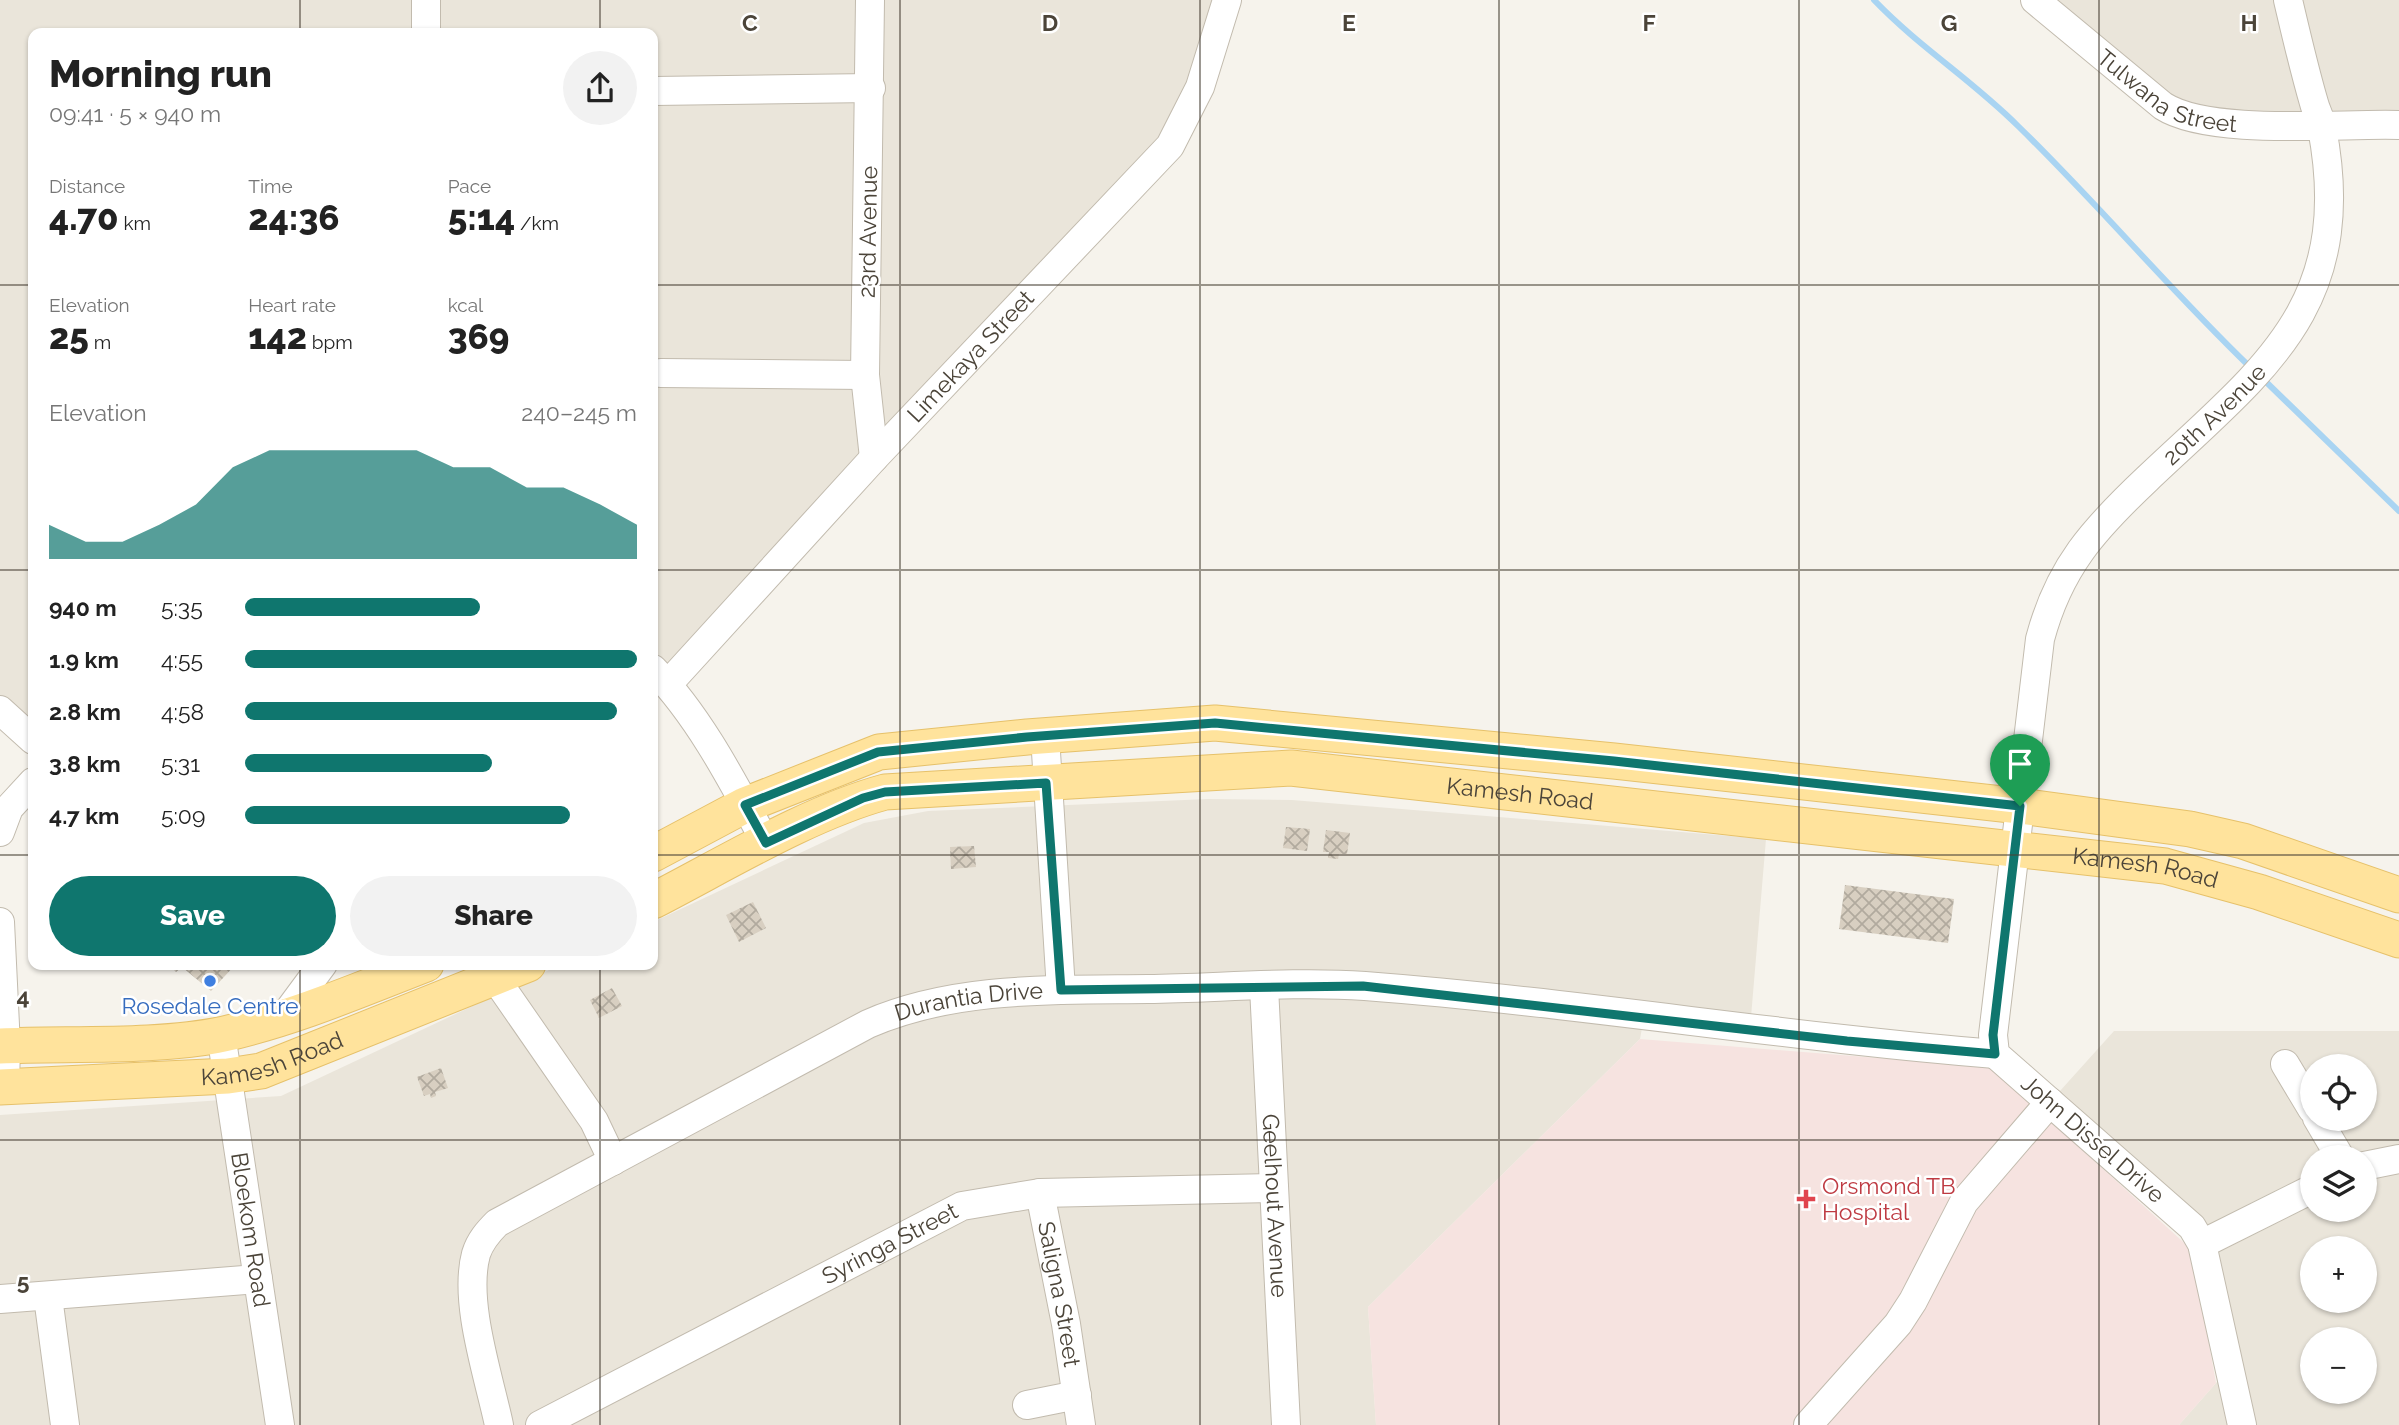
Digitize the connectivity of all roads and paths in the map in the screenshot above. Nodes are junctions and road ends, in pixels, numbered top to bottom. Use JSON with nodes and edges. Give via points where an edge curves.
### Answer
{"nodes":[{"id":1,"x":426,"y":0,"type":"edge"},
{"id":2,"x":870,"y":0,"type":"edge"},
{"id":3,"x":1227,"y":0,"type":"edge"},
{"id":4,"x":2035,"y":0,"type":"edge"},
{"id":5,"x":2288,"y":0,"type":"edge"},
{"id":6,"x":426,"y":28,"type":"edge"},
{"id":7,"x":871,"y":88,"type":"junction"},
{"id":8,"x":658,"y":91,"type":"edge"},
{"id":9,"x":2322,"y":125,"type":"junction"},
{"id":10,"x":2399,"y":125,"type":"edge"},
{"id":11,"x":661,"y":373,"type":"dead end"},
{"id":12,"x":865,"y":375,"type":"junction"},
{"id":13,"x":874,"y":458,"type":"junction"},
{"id":14,"x":660,"y":677,"type":"edge"},
{"id":15,"x":0,"y":710,"type":"edge"},
{"id":16,"x":28,"y":735,"type":"edge"},
{"id":17,"x":1045,"y":736,"type":"junction"},
{"id":18,"x":1046,"y":783,"type":"junction"},
{"id":19,"x":28,"y":787,"type":"edge"},
{"id":20,"x":745,"y":805,"type":"junction"},
{"id":21,"x":2020,"y":806,"type":"junction"},
{"id":22,"x":0,"y":832,"type":"edge"},
{"id":23,"x":766,"y":843,"type":"junction"},
{"id":24,"x":2014,"y":849,"type":"junction"},
{"id":25,"x":658,"y":851,"type":"edge"},
{"id":26,"x":2399,"y":895,"type":"edge"},
{"id":27,"x":658,"y":898,"type":"edge"},
{"id":28,"x":0,"y":922,"type":"edge"},
{"id":29,"x":2399,"y":940,"type":"edge"},
{"id":30,"x":314,"y":970,"type":"edge"},
{"id":31,"x":410,"y":970,"type":"edge"},
{"id":32,"x":514,"y":970,"type":"edge"},
{"id":33,"x":495,"y":978,"type":"junction"},
{"id":34,"x":1264,"y":987,"type":"junction"},
{"id":35,"x":1061,"y":990,"type":"junction"},
{"id":36,"x":283,"y":1018,"type":"junction"},
{"id":37,"x":221,"y":1034,"type":"junction"},
{"id":38,"x":3,"y":1046,"type":"edge"},
{"id":39,"x":1995,"y":1054,"type":"junction"},
{"id":40,"x":2285,"y":1064,"type":"dead end"},
{"id":41,"x":228,"y":1076,"type":"junction"},
{"id":42,"x":2,"y":1087,"type":"edge"},
{"id":43,"x":2300,"y":1089,"type":"edge"},
{"id":44,"x":2050,"y":1101,"type":"junction"},
{"id":45,"x":2399,"y":1159,"type":"edge"},
{"id":46,"x":614,"y":1161,"type":"junction"},
{"id":47,"x":2377,"y":1163,"type":"edge"},
{"id":48,"x":1274,"y":1188,"type":"junction"},
{"id":49,"x":1040,"y":1193,"type":"junction"},
{"id":50,"x":2300,"y":1195,"type":"edge"},
{"id":51,"x":2202,"y":1244,"type":"junction"},
{"id":52,"x":258,"y":1279,"type":"junction"},
{"id":53,"x":48,"y":1297,"type":"junction"},
{"id":54,"x":0,"y":1299,"type":"edge"},
{"id":55,"x":1077,"y":1395,"type":"junction"},
{"id":56,"x":1027,"y":1405,"type":"dead end"},
{"id":57,"x":65,"y":1425,"type":"edge"},
{"id":58,"x":280,"y":1425,"type":"edge"},
{"id":59,"x":499,"y":1425,"type":"edge"},
{"id":60,"x":540,"y":1425,"type":"edge"},
{"id":61,"x":1081,"y":1425,"type":"edge"},
{"id":62,"x":1286,"y":1425,"type":"edge"},
{"id":63,"x":1808,"y":1425,"type":"edge"},
{"id":64,"x":2242,"y":1425,"type":"edge"}],
"edges":[{"from":1,"to":6,"type":"street"},
{"from":2,"to":7,"type":"street","name":"23rd Avenue"},
{"from":3,"to":13,"type":"street","name":"Limekaya Street","via":[[1200,87],[1170,146]]},
{"from":4,"to":9,"type":"street","name":"Tulwana Street","via":[[2163,106],[2180,115],[2214,121]]},
{"from":5,"to":9,"type":"street","name":"20th Avenue"},
{"from":7,"to":8,"type":"street"},
{"from":7,"to":12,"type":"street","name":"23rd Avenue"},
{"from":9,"to":10,"type":"street","name":"Tulwana Street"},
{"from":9,"to":21,"type":"street","name":"20th Avenue","via":[[2329,225],[2320,270],[2308,299],[2267,364],[2103,520],[2062,577],[2040,639]]},
{"from":11,"to":12,"type":"street"},
{"from":12,"to":13,"type":"street","name":"23rd Avenue"},
{"from":13,"to":14,"type":"street","name":"Limekaya Street"},
{"from":14,"to":20,"type":"street"},
{"from":15,"to":16,"type":"street"},
{"from":17,"to":18,"type":"street"},
{"from":17,"to":20,"type":"main road","name":"Kamesh Road","via":[[878,752]]},
{"from":17,"to":21,"type":"main road","name":"Kamesh Road","via":[[1215,723]]},
{"from":18,"to":23,"type":"main road","name":"Kamesh Road","via":[[885,792]]},
{"from":18,"to":24,"type":"main road","name":"Kamesh Road","via":[[1291,768]]},
{"from":18,"to":35,"type":"street"},
{"from":19,"to":22,"type":"street","via":[[9,808]]},
{"from":20,"to":23,"type":"street"},
{"from":20,"to":25,"type":"main road","name":"Kamesh Road"},
{"from":21,"to":24,"type":"street"},
{"from":21,"to":26,"type":"main road","name":"Kamesh Road","via":[[2230,838]]},
{"from":23,"to":27,"type":"main road","name":"Kamesh Road"},
{"from":24,"to":29,"type":"main road","name":"Kamesh Road","via":[[2165,866],[2259,891]]},
{"from":24,"to":39,"type":"street","via":[[1993,1035]]},
{"from":28,"to":38,"type":"street"},
{"from":30,"to":36,"type":"street"},
{"from":31,"to":36,"type":"main road","name":"Kamesh Road"},
{"from":32,"to":33,"type":"main road","name":"Kamesh Road"},
{"from":33,"to":41,"type":"main road","name":"Kamesh Road","via":[[261,1070]]},
{"from":33,"to":46,"type":"street","via":[[594,1121]]},
{"from":34,"to":35,"type":"street","name":"Durantia Drive"},
{"from":34,"to":39,"type":"street","name":"Durantia Drive","via":[[1363,986]]},
{"from":34,"to":48,"type":"street","name":"Geelhout Avenue"},
{"from":35,"to":46,"type":"street","name":"Durantia Drive","via":[[939,1000],[904,1009]]},
{"from":36,"to":37,"type":"main road","name":"Kamesh Road"},
{"from":37,"to":38,"type":"main road","name":"Kamesh Road"},
{"from":37,"to":41,"type":"street","name":"Bloekom Road"},
{"from":38,"to":42,"type":"street"},
{"from":39,"to":44,"type":"street","name":"John Dissel Drive"},
{"from":40,"to":43,"type":"street"},
{"from":41,"to":42,"type":"main road","name":"Kamesh Road"},
{"from":41,"to":52,"type":"street","name":"Bloekom Road"},
{"from":44,"to":51,"type":"street","name":"John Dissel Drive","via":[[2183,1217]]},
{"from":44,"to":63,"type":"street","via":[[1964,1202],[1898,1324]]},
{"from":45,"to":47,"type":"street"},
{"from":46,"to":59,"type":"street","name":"Durantia Drive","via":[[497,1223],[483,1237],[472,1272],[475,1314]]},
{"from":48,"to":49,"type":"street","name":"Syringa Street"},
{"from":48,"to":62,"type":"street","name":"Geelhout Avenue"},
{"from":49,"to":55,"type":"street","name":"Saligna Street"},
{"from":49,"to":60,"type":"street","name":"Syringa Street","via":[[962,1206]]},
{"from":50,"to":51,"type":"street"},
{"from":51,"to":64,"type":"street","name":"John Dissel Drive"},
{"from":52,"to":53,"type":"street"},
{"from":52,"to":58,"type":"street","name":"Bloekom Road"},
{"from":53,"to":54,"type":"street"},
{"from":53,"to":57,"type":"street"},
{"from":55,"to":56,"type":"street","name":"Saligna Street"},
{"from":55,"to":61,"type":"street","name":"Saligna Street"}]}
